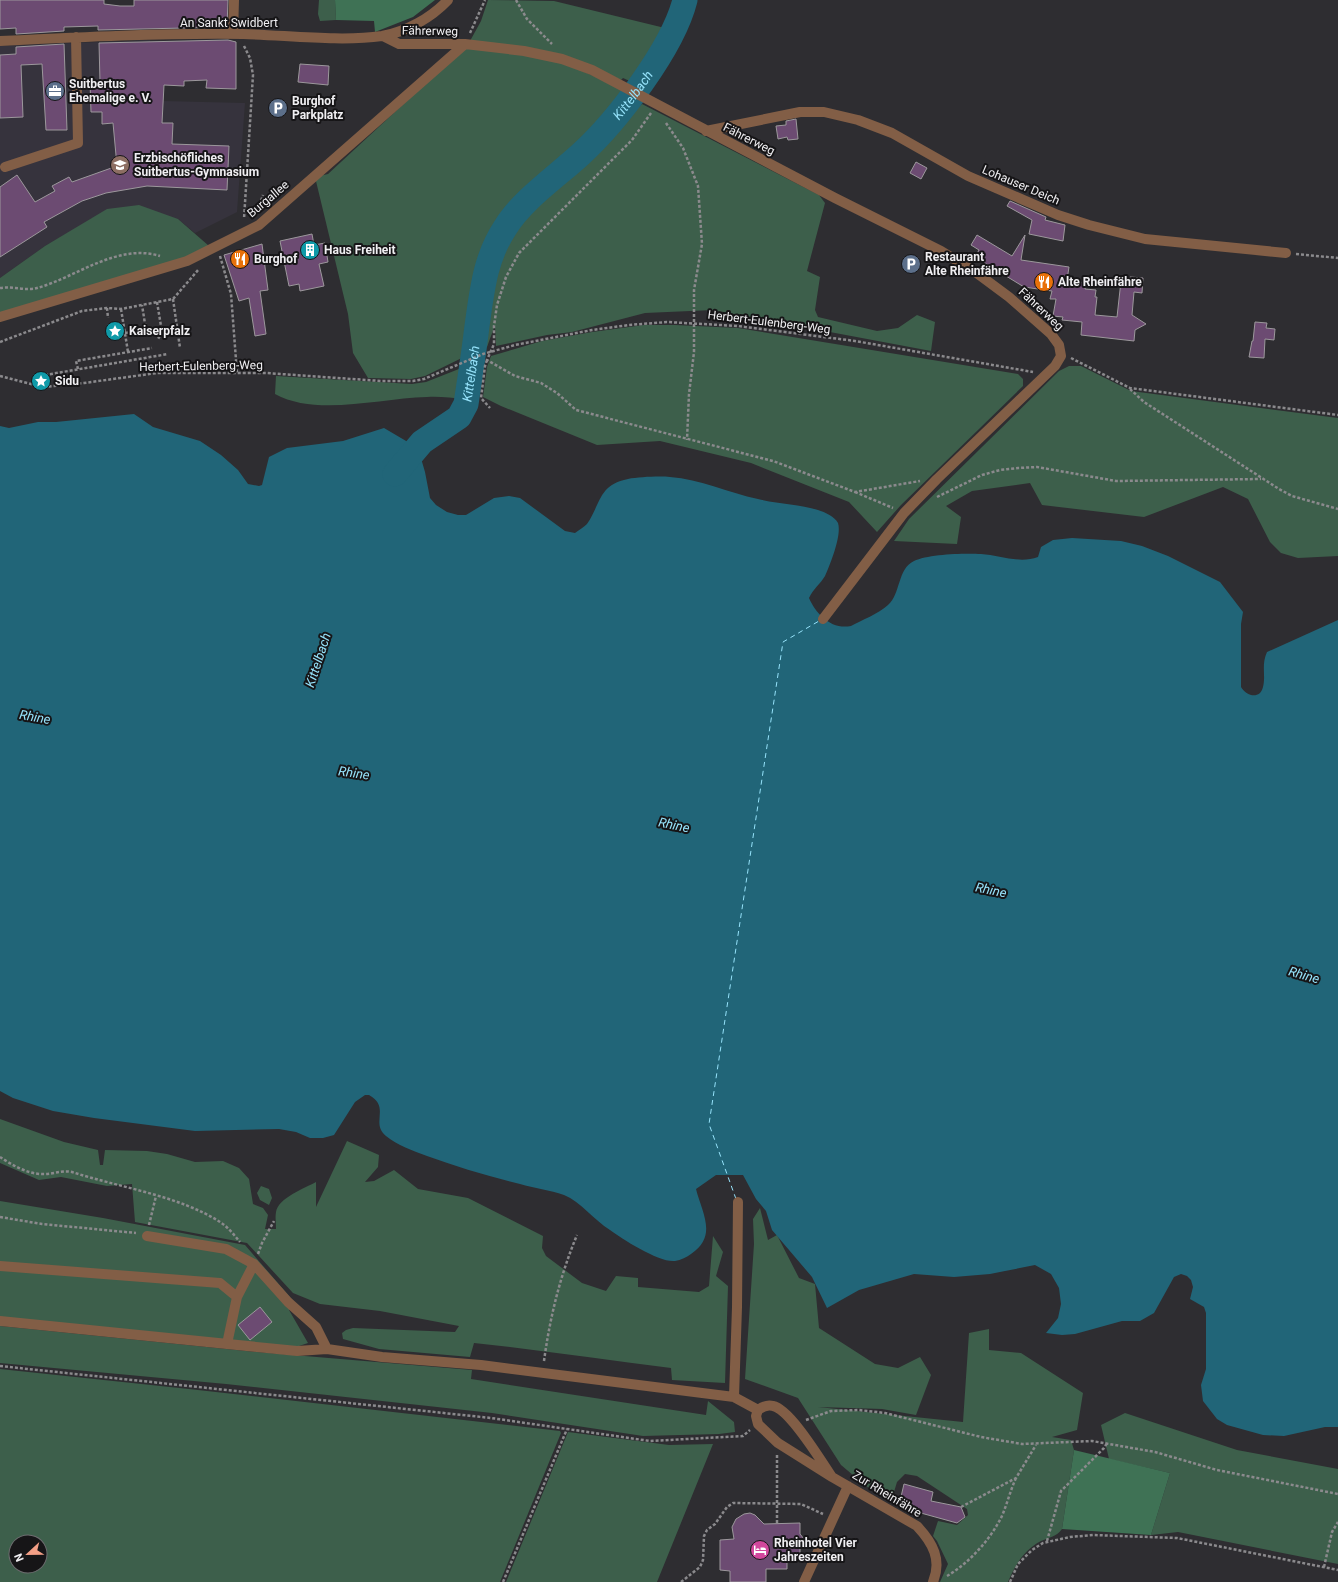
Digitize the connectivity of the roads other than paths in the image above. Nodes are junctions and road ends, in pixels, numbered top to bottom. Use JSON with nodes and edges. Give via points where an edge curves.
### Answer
{"nodes":[{"id":1,"x":234,"y":0,"type":"edge"},
{"id":2,"x":448,"y":0,"type":"edge"},
{"id":3,"x":233,"y":34,"type":"junction"},
{"id":4,"x":383,"y":36,"type":"junction"},
{"id":5,"x":76,"y":37,"type":"junction"},
{"id":6,"x":0,"y":41,"type":"edge"},
{"id":7,"x":465,"y":44,"type":"junction"},
{"id":8,"x":706,"y":131,"type":"junction"},
{"id":9,"x":5,"y":167,"type":"dead end"},
{"id":10,"x":1286,"y":253,"type":"road end"},
{"id":11,"x":0,"y":317,"type":"edge"},
{"id":12,"x":823,"y":619,"type":"dead end"},
{"id":13,"x":738,"y":1202,"type":"dead end"},
{"id":14,"x":147,"y":1236,"type":"road end"},
{"id":15,"x":252,"y":1263,"type":"junction"},
{"id":16,"x":0,"y":1266,"type":"edge"},
{"id":17,"x":237,"y":1298,"type":"junction"},
{"id":18,"x":0,"y":1321,"type":"edge"},
{"id":19,"x":227,"y":1344,"type":"junction"},
{"id":20,"x":327,"y":1349,"type":"junction"},
{"id":21,"x":734,"y":1397,"type":"junction"},
{"id":22,"x":758,"y":1410,"type":"junction"},
{"id":23,"x":832,"y":1477,"type":"junction"},
{"id":24,"x":848,"y":1486,"type":"junction"},
{"id":25,"x":938,"y":1580,"type":"edge"},
{"id":26,"x":804,"y":1582,"type":"edge"}],
"edges":[{"from":1,"to":3,"type":"street"},
{"from":2,"to":4,"type":"street","name":"An Sankt Swidbert","via":[[418,24]]},
{"from":3,"to":4,"type":"street","name":"An Sankt Swidbert","via":[[282,41]]},
{"from":3,"to":5,"type":"street","name":"An Sankt Swidbert"},
{"from":4,"to":7,"type":"street","name":"Fährerweg","via":[[399,44]]},
{"from":5,"to":6,"type":"street","name":"An Sankt Swidbert"},
{"from":5,"to":9,"type":"street","via":[[78,143]]},
{"from":7,"to":8,"type":"street","name":"Fährerweg","via":[[524,50],[592,70]]},
{"from":7,"to":11,"type":"street","name":"Burgallee","via":[[259,225],[174,265]]},
{"from":8,"to":10,"type":"street","name":"Lohauser Deich","via":[[800,112],[824,112],[858,120],[892,133],[968,176],[1058,215],[1089,225],[1145,239]]},
{"from":8,"to":12,"type":"street","name":"Fährerweg","via":[[941,251],[974,271],[1009,297],[1051,334],[1059,345],[1061,356],[1046,375],[937,478],[904,513]]},
{"from":13,"to":21,"type":"street","via":[[738,1307]]},
{"from":14,"to":15,"type":"street","via":[[226,1249]]},
{"from":15,"to":17,"type":"street"},
{"from":15,"to":20,"type":"street","via":[[288,1302],[316,1327]]},
{"from":16,"to":17,"type":"street","via":[[220,1283]]},
{"from":17,"to":19,"type":"street"},
{"from":18,"to":19,"type":"street"},
{"from":19,"to":20,"type":"street","via":[[297,1351]]},
{"from":20,"to":21,"type":"street","via":[[382,1358],[481,1365]]},
{"from":21,"to":22,"type":"street"},
{"from":22,"to":23,"type":"street","name":"Zur Rheinfähre","via":[[758,1424],[778,1443]]},
{"from":22,"to":23,"type":"street","via":[[764,1406],[772,1406],[786,1413]]},
{"from":23,"to":24,"type":"street","name":"Zur Rheinfähre"},
{"from":24,"to":25,"type":"street","name":"Zur Rheinfähre","via":[[917,1526],[935,1553]]},
{"from":24,"to":26,"type":"street"}]}
